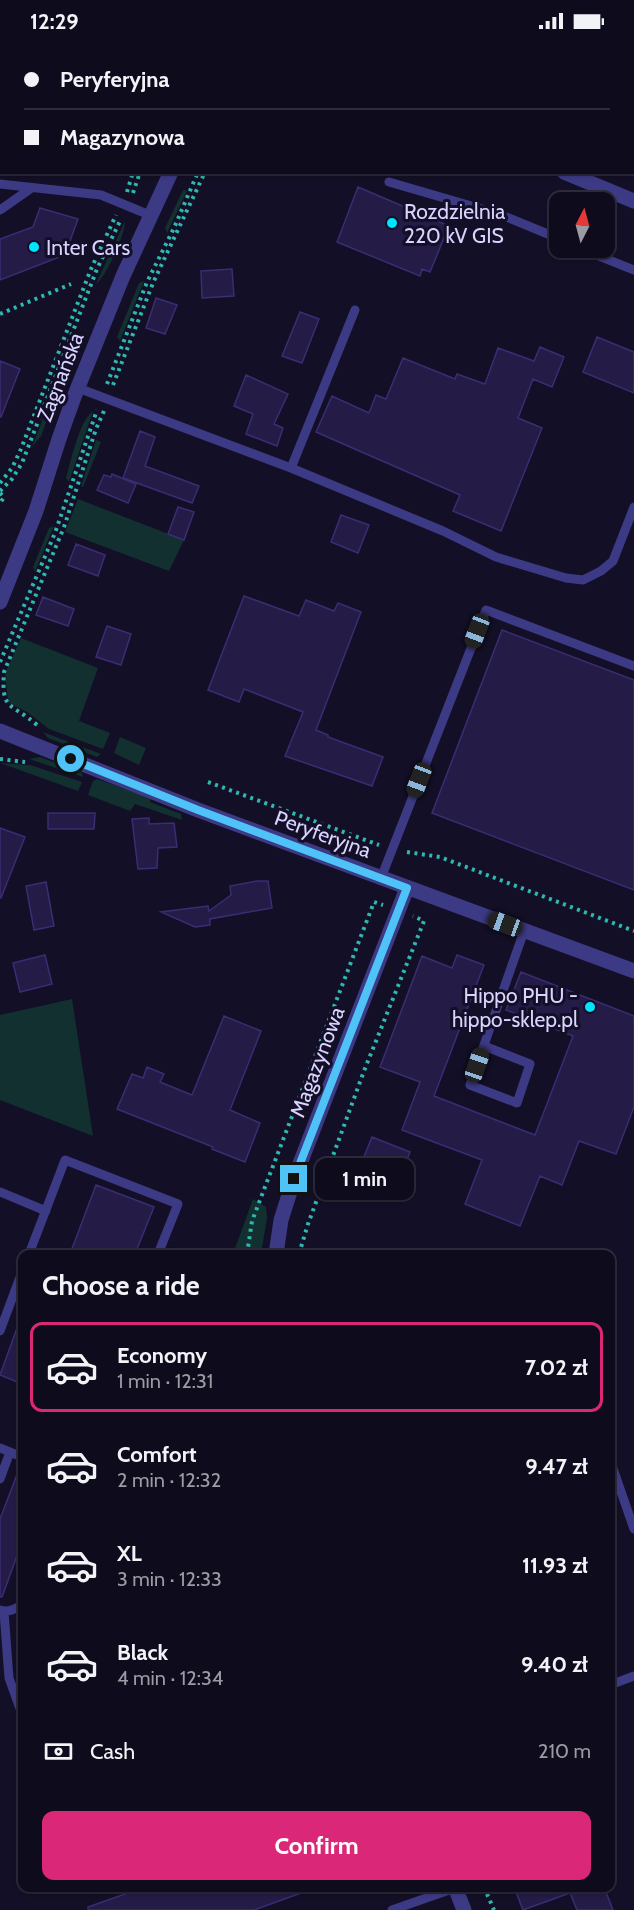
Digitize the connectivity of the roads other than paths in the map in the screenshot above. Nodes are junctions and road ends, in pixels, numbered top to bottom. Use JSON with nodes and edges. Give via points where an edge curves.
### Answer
{"nodes":[{"id":1,"x":170,"y":174,"type":"edge"},
{"id":2,"x":569,"y":174,"type":"edge"},
{"id":3,"x":389,"y":182,"type":"dead end"},
{"id":4,"x":0,"y":184,"type":"edge"},
{"id":5,"x":30,"y":189,"type":"junction"},
{"id":6,"x":634,"y":201,"type":"edge"},
{"id":7,"x":0,"y":210,"type":"edge"},
{"id":8,"x":152,"y":216,"type":"junction"},
{"id":9,"x":549,"y":234,"type":"edge"},
{"id":10,"x":604,"y":258,"type":"edge"},
{"id":11,"x":634,"y":270,"type":"edge"},
{"id":12,"x":355,"y":310,"type":"dead end"},
{"id":13,"x":78,"y":388,"type":"junction"},
{"id":14,"x":291,"y":468,"type":"junction"},
{"id":15,"x":634,"y":507,"type":"edge"},
{"id":16,"x":0,"y":602,"type":"edge"},
{"id":17,"x":634,"y":666,"type":"edge"},
{"id":18,"x":0,"y":731,"type":"edge"},
{"id":19,"x":381,"y":878,"type":"junction"},
{"id":20,"x":407,"y":888,"type":"junction"},
{"id":21,"x":524,"y":931,"type":"junction"},
{"id":22,"x":634,"y":971,"type":"edge"},
{"id":23,"x":484,"y":1046,"type":"junction"},
{"id":24,"x":0,"y":1192,"type":"edge"},
{"id":25,"x":46,"y":1210,"type":"junction"},
{"id":26,"x":31,"y":1250,"type":"edge"},
{"id":27,"x":160,"y":1250,"type":"edge"},
{"id":28,"x":277,"y":1250,"type":"edge"},
{"id":29,"x":18,"y":1283,"type":"edge"},
{"id":30,"x":0,"y":1331,"type":"edge"},
{"id":31,"x":0,"y":1448,"type":"edge"},
{"id":32,"x":10,"y":1452,"type":"junction"},
{"id":33,"x":18,"y":1455,"type":"edge"},
{"id":34,"x":615,"y":1474,"type":"edge"},
{"id":35,"x":0,"y":1479,"type":"edge"},
{"id":36,"x":634,"y":1529,"type":"edge"},
{"id":37,"x":18,"y":1607,"type":"edge"},
{"id":38,"x":2,"y":1611,"type":"edge"},
{"id":39,"x":634,"y":1676,"type":"edge"},
{"id":40,"x":615,"y":1683,"type":"edge"},
{"id":41,"x":18,"y":1703,"type":"edge"},
{"id":42,"x":441,"y":1892,"type":"edge"},
{"id":43,"x":457,"y":1892,"type":"edge"},
{"id":44,"x":392,"y":1910,"type":"edge"},
{"id":45,"x":464,"y":1910,"type":"edge"}],
"edges":[{"from":1,"to":8,"type":"street","name":"Zagnańska"},
{"from":2,"to":6,"type":"street"},
{"from":3,"to":9,"type":"lane","via":[[499,214]]},
{"from":4,"to":5,"type":"lane"},
{"from":5,"to":7,"type":"lane"},
{"from":5,"to":8,"type":"lane","via":[[101,195]]},
{"from":8,"to":13,"type":"street","name":"Zagnańska"},
{"from":10,"to":11,"type":"lane"},
{"from":12,"to":14,"type":"lane"},
{"from":13,"to":14,"type":"lane"},
{"from":13,"to":16,"type":"street","name":"Zagnańska"},
{"from":14,"to":15,"type":"lane","via":[[496,557],[583,580],[614,561]]},
{"from":17,"to":19,"type":"lane","via":[[486,610]]},
{"from":18,"to":19,"type":"street","name":"Peryferyjna"},
{"from":19,"to":20,"type":"street","name":"Peryferyjna"},
{"from":20,"to":21,"type":"street","name":"Peryferyjna"},
{"from":20,"to":28,"type":"street","name":"Magazynowa","via":[[294,1179]]},
{"from":21,"to":22,"type":"street","name":"Peryferyjna"},
{"from":21,"to":23,"type":"lane"},
{"from":23,"to":23,"type":"lane","via":[[470,1085],[517,1102],[530,1064]]},
{"from":24,"to":25,"type":"lane"},
{"from":25,"to":26,"type":"lane"},
{"from":25,"to":27,"type":"lane","via":[[65,1160],[177,1204]]},
{"from":29,"to":30,"type":"lane"},
{"from":31,"to":32,"type":"lane"},
{"from":32,"to":33,"type":"lane"},
{"from":32,"to":35,"type":"lane"},
{"from":34,"to":36,"type":"lane"},
{"from":37,"to":38,"type":"lane"},
{"from":38,"to":41,"type":"lane","via":[[9,1678]]},
{"from":39,"to":40,"type":"lane"},
{"from":42,"to":44,"type":"lane"},
{"from":43,"to":45,"type":"street"}]}
